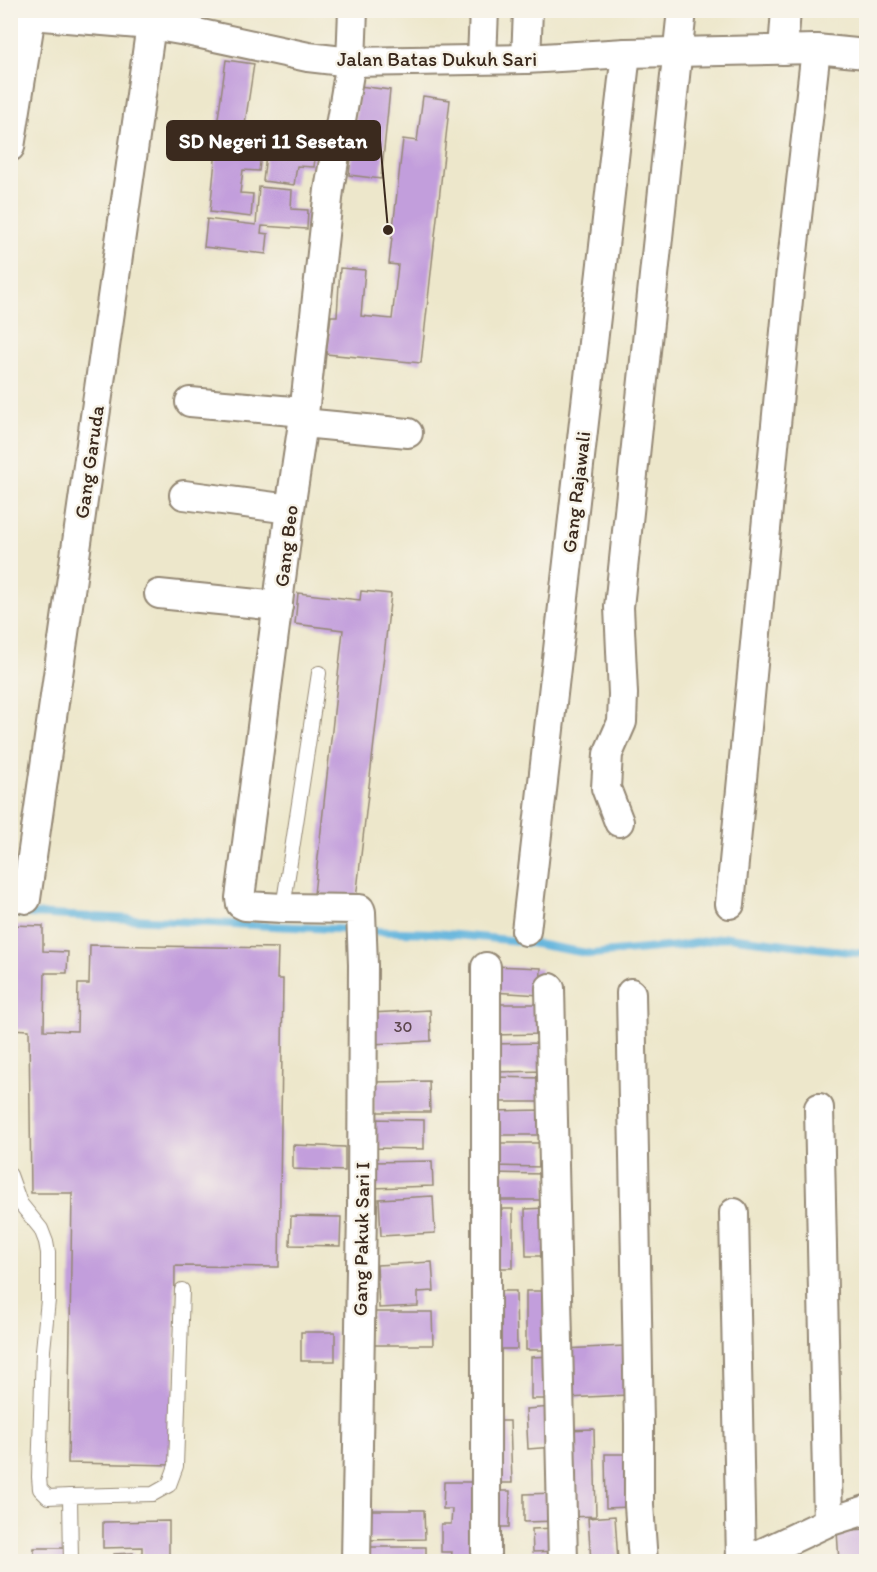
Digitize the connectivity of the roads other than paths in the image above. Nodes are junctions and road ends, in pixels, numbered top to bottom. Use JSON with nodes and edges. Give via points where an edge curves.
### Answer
{"nodes":[{"id":1,"x":353,"y":10,"type":"edge"},
{"id":2,"x":484,"y":10,"type":"edge"},
{"id":3,"x":528,"y":10,"type":"edge"},
{"id":4,"x":682,"y":10,"type":"edge"},
{"id":5,"x":786,"y":10,"type":"edge"},
{"id":6,"x":21,"y":13,"type":"edge"},
{"id":7,"x":151,"y":25,"type":"junction"},
{"id":8,"x":816,"y":49,"type":"junction"},
{"id":9,"x":783,"y":50,"type":"junction"},
{"id":10,"x":678,"y":52,"type":"junction"},
{"id":11,"x":626,"y":53,"type":"junction"},
{"id":12,"x":867,"y":54,"type":"edge"},
{"id":13,"x":482,"y":59,"type":"junction"},
{"id":14,"x":526,"y":59,"type":"junction"},
{"id":15,"x":351,"y":62,"type":"junction"},
{"id":16,"x":10,"y":147,"type":"edge"},
{"id":17,"x":190,"y":402,"type":"dead end"},
{"id":18,"x":303,"y":417,"type":"junction"},
{"id":19,"x":408,"y":433,"type":"dead end"},
{"id":20,"x":184,"y":495,"type":"dead end"},
{"id":21,"x":290,"y":509,"type":"junction"},
{"id":22,"x":159,"y":594,"type":"dead end"},
{"id":23,"x":278,"y":606,"type":"junction"},
{"id":24,"x":319,"y":673,"type":"dead end"},
{"id":25,"x":619,"y":822,"type":"dead end"},
{"id":26,"x":26,"y":899,"type":"dead end"},
{"id":27,"x":730,"y":904,"type":"dead end"},
{"id":28,"x":283,"y":908,"type":"junction"},
{"id":29,"x":362,"y":916,"type":"joint"},
{"id":30,"x":526,"y":931,"type":"dead end"},
{"id":31,"x":486,"y":967,"type":"dead end"},
{"id":32,"x":550,"y":988,"type":"dead end"},
{"id":33,"x":631,"y":993,"type":"dead end"},
{"id":34,"x":819,"y":1108,"type":"dead end"},
{"id":35,"x":10,"y":1175,"type":"edge"},
{"id":36,"x":734,"y":1213,"type":"dead end"},
{"id":37,"x":182,"y":1290,"type":"dead end"},
{"id":38,"x":70,"y":1496,"type":"junction"},
{"id":39,"x":867,"y":1510,"type":"edge"},
{"id":40,"x":828,"y":1522,"type":"junction"},
{"id":41,"x":71,"y":1562,"type":"edge"},
{"id":42,"x":356,"y":1562,"type":"edge"},
{"id":43,"x":486,"y":1562,"type":"edge"},
{"id":44,"x":563,"y":1562,"type":"edge"},
{"id":45,"x":643,"y":1562,"type":"edge"},
{"id":46,"x":742,"y":1562,"type":"edge"}],
"edges":[{"from":1,"to":15,"type":"street","name":"Gang Beo"},
{"from":2,"to":13,"type":"street"},
{"from":3,"to":14,"type":"street"},
{"from":4,"to":10,"type":"street"},
{"from":5,"to":9,"type":"street"},
{"from":6,"to":7,"type":"street","name":"Jalan Batas Dukuh Sari"},
{"from":6,"to":16,"type":"street"},
{"from":7,"to":15,"type":"street","name":"Jalan Batas Dukuh Sari"},
{"from":7,"to":26,"type":"street","name":"Gang Garuda"},
{"from":8,"to":9,"type":"street","name":"Jalan Batas Dukuh Sari"},
{"from":8,"to":12,"type":"street","name":"Jalan Batas Dukuh Sari"},
{"from":8,"to":27,"type":"street"},
{"from":9,"to":10,"type":"street","name":"Jalan Batas Dukuh Sari"},
{"from":10,"to":11,"type":"street","name":"Jalan Batas Dukuh Sari"},
{"from":10,"to":25,"type":"street","via":[[619,607],[622,722],[608,754],[606,788]]},
{"from":11,"to":14,"type":"street","name":"Jalan Batas Dukuh Sari"},
{"from":11,"to":30,"type":"street","name":"Gang Rajawali"},
{"from":13,"to":14,"type":"street","name":"Jalan Batas Dukuh Sari"},
{"from":13,"to":15,"type":"street","name":"Jalan Batas Dukuh Sari"},
{"from":15,"to":18,"type":"street","name":"Gang Beo","via":[[329,190]]},
{"from":17,"to":18,"type":"street"},
{"from":18,"to":19,"type":"street"},
{"from":18,"to":21,"type":"street","name":"Gang Beo"},
{"from":20,"to":21,"type":"street"},
{"from":21,"to":23,"type":"street","name":"Gang Beo"},
{"from":22,"to":23,"type":"street"},
{"from":23,"to":28,"type":"street","name":"Gang Beo","via":[[240,898],[245,906]]},
{"from":24,"to":28,"type":"lane"},
{"from":28,"to":29,"type":"street","name":"Gang Beo","via":[[360,909]]},
{"from":29,"to":42,"type":"street","name":"Gang Pakuk Sari I"},
{"from":31,"to":43,"type":"street"},
{"from":32,"to":44,"type":"street"},
{"from":33,"to":45,"type":"street"},
{"from":34,"to":40,"type":"street"},
{"from":35,"to":38,"type":"lane","via":[[20,1203],[41,1229],[48,1253],[40,1489],[48,1497]]},
{"from":36,"to":46,"type":"street"},
{"from":37,"to":38,"type":"lane","via":[[176,1466],[169,1485],[153,1494]]},
{"from":38,"to":41,"type":"lane"},
{"from":39,"to":40,"type":"street"},
{"from":40,"to":46,"type":"street"}]}
